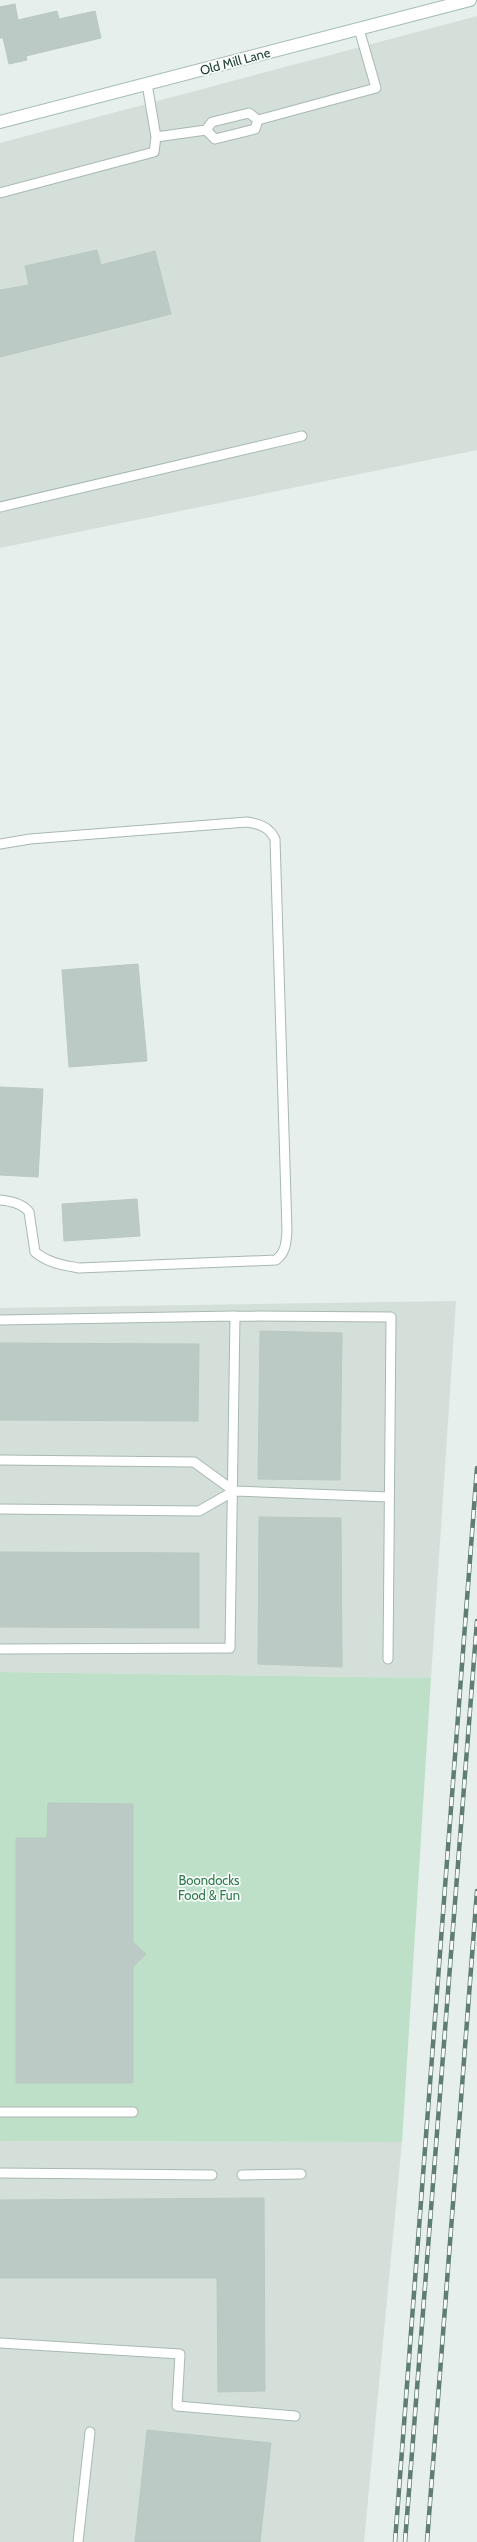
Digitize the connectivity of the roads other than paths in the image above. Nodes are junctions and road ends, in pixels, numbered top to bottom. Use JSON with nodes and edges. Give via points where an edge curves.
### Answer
{"nodes":[{"id":1,"x":470,"y":0,"type":"edge"},
{"id":2,"x":359,"y":29,"type":"junction"},
{"id":3,"x":147,"y":84,"type":"junction"},
{"id":4,"x":258,"y":120,"type":"junction"},
{"id":5,"x":0,"y":122,"type":"edge"},
{"id":6,"x":206,"y":130,"type":"junction"},
{"id":7,"x":156,"y":137,"type":"junction"},
{"id":8,"x":0,"y":193,"type":"edge"},
{"id":9,"x":302,"y":436,"type":"dead end"},
{"id":10,"x":0,"y":507,"type":"edge"},
{"id":11,"x":0,"y":844,"type":"edge"},
{"id":12,"x":0,"y":1200,"type":"edge"},
{"id":13,"x":235,"y":1316,"type":"junction"},
{"id":14,"x":0,"y":1320,"type":"edge"},
{"id":15,"x":0,"y":1460,"type":"edge"},
{"id":16,"x":234,"y":1491,"type":"junction"},
{"id":17,"x":389,"y":1497,"type":"junction"},
{"id":18,"x":0,"y":1509,"type":"edge"},
{"id":19,"x":0,"y":1649,"type":"edge"},
{"id":20,"x":388,"y":1659,"type":"dead end"},
{"id":21,"x":0,"y":2112,"type":"edge"},
{"id":22,"x":134,"y":2112,"type":"dead end"},
{"id":23,"x":0,"y":2173,"type":"edge"},
{"id":24,"x":301,"y":2174,"type":"dead end"},
{"id":25,"x":212,"y":2175,"type":"dead end"},
{"id":26,"x":242,"y":2175,"type":"dead end"},
{"id":27,"x":0,"y":2343,"type":"edge"},
{"id":28,"x":295,"y":2416,"type":"dead end"},
{"id":29,"x":90,"y":2432,"type":"dead end"},
{"id":30,"x":78,"y":2542,"type":"edge"}],
"edges":[{"from":1,"to":2,"type":"street","name":"Old Mill Lane"},
{"from":2,"to":3,"type":"street","name":"Old Mill Lane"},
{"from":2,"to":4,"type":"lane","via":[[376,88]]},
{"from":3,"to":5,"type":"street","name":"Old Mill Lane"},
{"from":3,"to":7,"type":"lane"},
{"from":4,"to":6,"type":"lane","via":[[249,113],[212,122]]},
{"from":4,"to":6,"type":"lane","via":[[255,129],[215,139]]},
{"from":6,"to":7,"type":"lane"},
{"from":7,"to":8,"type":"lane","via":[[154,152]]},
{"from":9,"to":10,"type":"lane"},
{"from":11,"to":12,"type":"lane","via":[[30,839],[247,822],[260,824],[271,831],[275,839],[287,1231],[285,1246],[282,1255],[276,1260],[79,1268],[65,1266],[42,1258],[35,1252],[29,1212],[26,1208]]},
{"from":13,"to":14,"type":"lane"},
{"from":13,"to":16,"type":"lane"},
{"from":13,"to":17,"type":"lane","via":[[391,1317]]},
{"from":15,"to":16,"type":"lane","via":[[194,1462]]},
{"from":16,"to":17,"type":"lane"},
{"from":16,"to":18,"type":"lane","via":[[199,1511]]},
{"from":16,"to":19,"type":"lane","via":[[230,1648]]},
{"from":17,"to":20,"type":"lane"},
{"from":21,"to":22,"type":"lane"},
{"from":23,"to":25,"type":"lane"},
{"from":24,"to":26,"type":"lane"},
{"from":27,"to":28,"type":"lane","via":[[180,2354],[177,2406]]},
{"from":29,"to":30,"type":"lane"}]}
